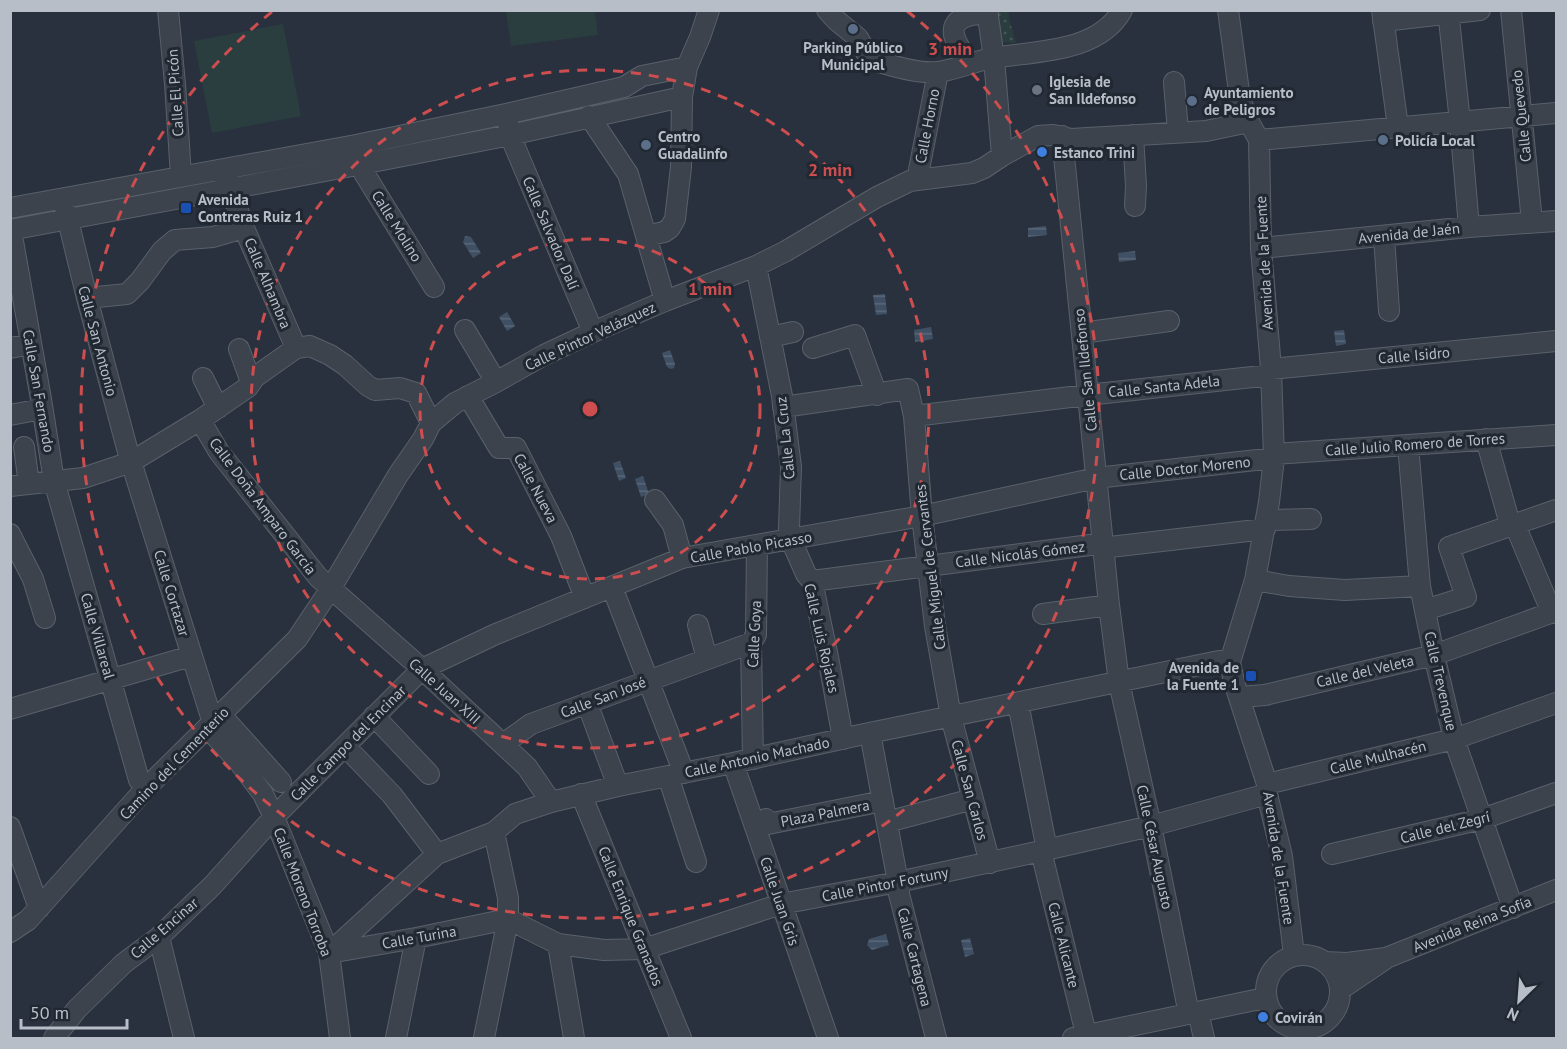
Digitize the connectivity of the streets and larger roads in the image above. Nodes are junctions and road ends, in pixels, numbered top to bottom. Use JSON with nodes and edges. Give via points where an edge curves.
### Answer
{"nodes":[{"id":1,"x":168,"y":10,"type":"edge"},
{"id":2,"x":827,"y":10,"type":"edge"},
{"id":3,"x":1122,"y":10,"type":"edge"},
{"id":4,"x":1228,"y":10,"type":"edge"},
{"id":5,"x":1480,"y":10,"type":"edge"},
{"id":6,"x":1511,"y":10,"type":"edge"},
{"id":7,"x":709,"y":11,"type":"edge"},
{"id":8,"x":987,"y":12,"type":"edge"},
{"id":9,"x":1448,"y":12,"type":"edge"},
{"id":10,"x":1382,"y":16,"type":"edge"},
{"id":11,"x":994,"y":58,"type":"junction"},
{"id":12,"x":970,"y":63,"type":"junction"},
{"id":13,"x":687,"y":67,"type":"junction"},
{"id":14,"x":938,"y":72,"type":"junction"},
{"id":15,"x":1174,"y":82,"type":"dead end"},
{"id":16,"x":682,"y":97,"type":"junction"},
{"id":17,"x":1557,"y":113,"type":"edge"},
{"id":18,"x":506,"y":114,"type":"junction"},
{"id":19,"x":589,"y":116,"type":"junction"},
{"id":20,"x":1521,"y":116,"type":"junction"},
{"id":21,"x":1249,"y":122,"type":"junction"},
{"id":22,"x":1460,"y":122,"type":"junction"},
{"id":23,"x":1398,"y":127,"type":"junction"},
{"id":24,"x":1178,"y":132,"type":"junction"},
{"id":25,"x":510,"y":135,"type":"junction"},
{"id":26,"x":1133,"y":135,"type":"junction"},
{"id":27,"x":1062,"y":136,"type":"junction"},
{"id":28,"x":1259,"y":140,"type":"junction"},
{"id":29,"x":356,"y":145,"type":"junction"},
{"id":30,"x":1002,"y":156,"type":"junction"},
{"id":31,"x":362,"y":164,"type":"junction"},
{"id":32,"x":224,"y":170,"type":"junction"},
{"id":33,"x":181,"y":176,"type":"junction"},
{"id":34,"x":917,"y":180,"type":"junction"},
{"id":35,"x":230,"y":189,"type":"junction"},
{"id":36,"x":63,"y":199,"type":"junction"},
{"id":37,"x":1135,"y":206,"type":"dead end"},
{"id":38,"x":10,"y":208,"type":"edge"},
{"id":39,"x":67,"y":220,"type":"junction"},
{"id":40,"x":1557,"y":221,"type":"edge"},
{"id":41,"x":1532,"y":222,"type":"junction"},
{"id":42,"x":1469,"y":227,"type":"junction"},
{"id":43,"x":244,"y":228,"type":"junction"},
{"id":44,"x":11,"y":230,"type":"edge"},
{"id":45,"x":646,"y":236,"type":"junction"},
{"id":46,"x":1384,"y":236,"type":"junction"},
{"id":47,"x":1261,"y":248,"type":"junction"},
{"id":48,"x":756,"y":266,"type":"junction"},
{"id":49,"x":434,"y":287,"type":"dead end"},
{"id":50,"x":87,"y":298,"type":"junction"},
{"id":51,"x":665,"y":301,"type":"junction"},
{"id":52,"x":1389,"y":311,"type":"dead end"},
{"id":53,"x":1169,"y":321,"type":"dead end"},
{"id":54,"x":465,"y":330,"type":"dead end"},
{"id":55,"x":593,"y":332,"type":"junction"},
{"id":56,"x":793,"y":332,"type":"dead end"},
{"id":57,"x":1082,"y":333,"type":"junction"},
{"id":58,"x":770,"y":337,"type":"junction"},
{"id":59,"x":1557,"y":341,"type":"edge"},
{"id":60,"x":31,"y":344,"type":"junction"},
{"id":61,"x":10,"y":348,"type":"edge"},
{"id":62,"x":296,"y":348,"type":"junction"},
{"id":63,"x":813,"y":348,"type":"dead end"},
{"id":64,"x":239,"y":349,"type":"dead end"},
{"id":65,"x":1271,"y":372,"type":"junction"},
{"id":66,"x":203,"y":378,"type":"dead end"},
{"id":67,"x":251,"y":382,"type":"junction"},
{"id":68,"x":496,"y":382,"type":"junction"},
{"id":69,"x":1088,"y":394,"type":"junction"},
{"id":70,"x":877,"y":395,"type":"junction"},
{"id":71,"x":468,"y":396,"type":"junction"},
{"id":72,"x":783,"y":406,"type":"junction"},
{"id":73,"x":218,"y":408,"type":"junction"},
{"id":74,"x":42,"y":409,"type":"junction"},
{"id":75,"x":10,"y":415,"type":"edge"},
{"id":76,"x":914,"y":416,"type":"junction"},
{"id":77,"x":200,"y":420,"type":"junction"},
{"id":78,"x":431,"y":423,"type":"junction"},
{"id":79,"x":1557,"y":435,"type":"edge"},
{"id":80,"x":1486,"y":439,"type":"junction"},
{"id":81,"x":1408,"y":445,"type":"junction"},
{"id":82,"x":24,"y":447,"type":"dead end"},
{"id":83,"x":1274,"y":456,"type":"junction"},
{"id":84,"x":131,"y":462,"type":"junction"},
{"id":85,"x":1096,"y":478,"type":"junction"},
{"id":86,"x":54,"y":481,"type":"junction"},
{"id":87,"x":20,"y":485,"type":"edge"},
{"id":88,"x":655,"y":500,"type":"dead end"},
{"id":89,"x":1557,"y":510,"type":"edge"},
{"id":90,"x":922,"y":516,"type":"junction"},
{"id":91,"x":1311,"y":519,"type":"dead end"},
{"id":92,"x":1265,"y":524,"type":"junction"},
{"id":93,"x":1515,"y":525,"type":"junction"},
{"id":94,"x":10,"y":534,"type":"edge"},
{"id":95,"x":791,"y":540,"type":"junction"},
{"id":96,"x":1103,"y":545,"type":"junction"},
{"id":97,"x":757,"y":546,"type":"junction"},
{"id":98,"x":682,"y":558,"type":"junction"},
{"id":99,"x":928,"y":566,"type":"junction"},
{"id":100,"x":1255,"y":580,"type":"junction"},
{"id":101,"x":812,"y":581,"type":"junction"},
{"id":102,"x":1420,"y":586,"type":"junction"},
{"id":103,"x":612,"y":587,"type":"junction"},
{"id":104,"x":331,"y":588,"type":"junction"},
{"id":105,"x":585,"y":598,"type":"junction"},
{"id":106,"x":1108,"y":605,"type":"junction"},
{"id":107,"x":1425,"y":610,"type":"junction"},
{"id":108,"x":1555,"y":612,"type":"edge"},
{"id":109,"x":1043,"y":614,"type":"dead end"},
{"id":110,"x":45,"y":618,"type":"dead end"},
{"id":111,"x":698,"y":625,"type":"dead end"},
{"id":112,"x":751,"y":643,"type":"junction"},
{"id":113,"x":1434,"y":655,"type":"junction"},
{"id":114,"x":191,"y":656,"type":"junction"},
{"id":115,"x":706,"y":659,"type":"junction"},
{"id":116,"x":1230,"y":662,"type":"junction"},
{"id":117,"x":422,"y":669,"type":"junction"},
{"id":118,"x":110,"y":680,"type":"junction"},
{"id":119,"x":648,"y":680,"type":"junction"},
{"id":120,"x":1119,"y":682,"type":"junction"},
{"id":121,"x":1240,"y":697,"type":"junction"},
{"id":122,"x":587,"y":703,"type":"junction"},
{"id":123,"x":1018,"y":703,"type":"junction"},
{"id":124,"x":1557,"y":703,"type":"edge"},
{"id":125,"x":10,"y":709,"type":"edge"},
{"id":126,"x":374,"y":716,"type":"junction"},
{"id":127,"x":951,"y":717,"type":"junction"},
{"id":128,"x":214,"y":722,"type":"junction"},
{"id":129,"x":870,"y":733,"type":"junction"},
{"id":130,"x":843,"y":738,"type":"junction"},
{"id":131,"x":1454,"y":739,"type":"junction"},
{"id":132,"x":503,"y":744,"type":"junction"},
{"id":133,"x":345,"y":746,"type":"junction"},
{"id":134,"x":753,"y":759,"type":"junction"},
{"id":135,"x":733,"y":764,"type":"junction"},
{"id":136,"x":429,"y":774,"type":"dead end"},
{"id":137,"x":676,"y":775,"type":"junction"},
{"id":138,"x":280,"y":782,"type":"dead end"},
{"id":139,"x":618,"y":786,"type":"junction"},
{"id":140,"x":147,"y":787,"type":"junction"},
{"id":141,"x":1267,"y":789,"type":"junction"},
{"id":142,"x":1557,"y":793,"type":"edge"},
{"id":143,"x":581,"y":794,"type":"junction"},
{"id":144,"x":973,"y":799,"type":"junction"},
{"id":145,"x":883,"y":801,"type":"junction"},
{"id":146,"x":551,"y":802,"type":"junction"},
{"id":147,"x":274,"y":817,"type":"junction"},
{"id":148,"x":1482,"y":819,"type":"junction"},
{"id":149,"x":767,"y":822,"type":"dead end"},
{"id":150,"x":887,"y":822,"type":"junction"},
{"id":151,"x":1151,"y":826,"type":"junction"},
{"id":152,"x":494,"y":832,"type":"junction"},
{"id":153,"x":11,"y":833,"type":"edge"},
{"id":154,"x":1044,"y":850,"type":"junction"},
{"id":155,"x":437,"y":854,"type":"junction"},
{"id":156,"x":1332,"y":854,"type":"dead end"},
{"id":157,"x":696,"y":862,"type":"dead end"},
{"id":158,"x":990,"y":863,"type":"junction"},
{"id":159,"x":898,"y":882,"type":"junction"},
{"id":160,"x":1557,"y":890,"type":"edge"},
{"id":161,"x":781,"y":904,"type":"junction"},
{"id":162,"x":39,"y":908,"type":"junction"},
{"id":163,"x":1513,"y":908,"type":"junction"},
{"id":164,"x":508,"y":919,"type":"junction"},
{"id":165,"x":10,"y":932,"type":"edge"},
{"id":166,"x":159,"y":937,"type":"junction"},
{"id":167,"x":416,"y":938,"type":"junction"},
{"id":168,"x":558,"y":944,"type":"junction"},
{"id":169,"x":644,"y":949,"type":"junction"},
{"id":170,"x":329,"y":953,"type":"junction"},
{"id":171,"x":1294,"y":956,"type":"junction"},
{"id":172,"x":1386,"y":958,"type":"junction"},
{"id":173,"x":1325,"y":962,"type":"junction"},
{"id":174,"x":1341,"y":989,"type":"junction"},
{"id":175,"x":1267,"y":1000,"type":"junction"},
{"id":176,"x":1194,"y":1013,"type":"junction"},
{"id":177,"x":1289,"y":1032,"type":"edge"},
{"id":178,"x":1312,"y":1033,"type":"edge"},
{"id":179,"x":54,"y":1038,"type":"edge"},
{"id":180,"x":184,"y":1038,"type":"edge"},
{"id":181,"x":340,"y":1038,"type":"edge"},
{"id":182,"x":396,"y":1038,"type":"edge"},
{"id":183,"x":484,"y":1038,"type":"edge"},
{"id":184,"x":574,"y":1038,"type":"edge"},
{"id":185,"x":681,"y":1038,"type":"edge"},
{"id":186,"x":828,"y":1038,"type":"edge"},
{"id":187,"x":936,"y":1038,"type":"edge"},
{"id":188,"x":1082,"y":1038,"type":"edge"},
{"id":189,"x":1204,"y":1038,"type":"edge"}],
"edges":[{"from":1,"to":33,"type":"street","name":"Calle El Picón"},
{"from":2,"to":14,"type":"street","via":[[858,38],[870,59]]},
{"from":3,"to":11,"type":"street","via":[[1107,28],[1077,44]]},
{"from":4,"to":21,"type":"street","name":"Avenida de la Fuente","via":[[1240,99]]},
{"from":5,"to":9,"type":"street"},
{"from":6,"to":20,"type":"street","name":"Calle Quevedo"},
{"from":7,"to":13,"type":"street"},
{"from":8,"to":11,"type":"street"},
{"from":8,"to":12,"type":"street","via":[[968,16],[958,22],[954,31],[956,44]]},
{"from":9,"to":10,"type":"street"},
{"from":9,"to":22,"type":"street"},
{"from":10,"to":23,"type":"street"},
{"from":11,"to":12,"type":"street"},
{"from":11,"to":30,"type":"street"},
{"from":12,"to":14,"type":"street"},
{"from":13,"to":16,"type":"street"},
{"from":13,"to":18,"type":"street","via":[[642,76],[624,87]]},
{"from":14,"to":34,"type":"street","name":"Calle Horno"},
{"from":15,"to":24,"type":"street"},
{"from":16,"to":19,"type":"street"},
{"from":16,"to":45,"type":"street","via":[[681,167],[675,219],[664,232]]},
{"from":17,"to":20,"type":"street"},
{"from":18,"to":25,"type":"street","name":"Calle Salvador Dalí"},
{"from":18,"to":29,"type":"street"},
{"from":19,"to":25,"type":"street"},
{"from":19,"to":45,"type":"street","via":[[628,174]]},
{"from":20,"to":22,"type":"street"},
{"from":20,"to":41,"type":"street","name":"Calle Quevedo"},
{"from":21,"to":24,"type":"street","name":"Calle Pintor Velázquez"},
{"from":21,"to":28,"type":"street","name":"Avenida de la Fuente"},
{"from":22,"to":23,"type":"street"},
{"from":22,"to":42,"type":"street"},
{"from":23,"to":28,"type":"street"},
{"from":24,"to":26,"type":"street","name":"Calle Pintor Velázquez"},
{"from":25,"to":31,"type":"street"},
{"from":25,"to":55,"type":"street","name":"Calle Salvador Dalí"},
{"from":26,"to":27,"type":"street","name":"Calle Pintor Velázquez","via":[[1071,139]]},
{"from":26,"to":37,"type":"street"},
{"from":27,"to":30,"type":"street","name":"Calle Pintor Velázquez","via":[[1038,136]]},
{"from":27,"to":57,"type":"street","name":"Calle San Ildefonso"},
{"from":28,"to":47,"type":"street","name":"Avenida de la Fuente"},
{"from":29,"to":31,"type":"street","name":"Calle Molino"},
{"from":29,"to":32,"type":"street"},
{"from":30,"to":34,"type":"street","name":"Calle Pintor Velázquez","via":[[972,173]]},
{"from":31,"to":35,"type":"street"},
{"from":31,"to":49,"type":"street","name":"Calle Molino"},
{"from":32,"to":33,"type":"street"},
{"from":32,"to":35,"type":"street","name":"Calle Alhambra"},
{"from":33,"to":36,"type":"street"},
{"from":34,"to":48,"type":"street","name":"Calle Pintor Velázquez","via":[[877,197]]},
{"from":35,"to":39,"type":"street"},
{"from":35,"to":43,"type":"street","name":"Calle Alhambra"},
{"from":36,"to":38,"type":"street"},
{"from":36,"to":39,"type":"street","name":"Calle San Antonio"},
{"from":39,"to":44,"type":"street"},
{"from":39,"to":50,"type":"street","name":"Calle San Antonio"},
{"from":40,"to":41,"type":"street","name":"Avenida de Jaén"},
{"from":41,"to":42,"type":"street","name":"Avenida de Jaén"},
{"from":42,"to":46,"type":"street","name":"Avenida de Jaén"},
{"from":43,"to":50,"type":"street","name":"Calle Alhambra","via":[[213,237],[175,240],[127,294]]},
{"from":43,"to":62,"type":"street","name":"Calle Alhambra"},
{"from":44,"to":60,"type":"street","name":"Calle San Fernando"},
{"from":45,"to":51,"type":"street"},
{"from":46,"to":47,"type":"street","name":"Avenida de Jaén"},
{"from":46,"to":52,"type":"street"},
{"from":47,"to":65,"type":"street","name":"Avenida de la Fuente"},
{"from":48,"to":51,"type":"street","name":"Calle Pintor Velázquez"},
{"from":48,"to":58,"type":"street","name":"Calle La Cruz"},
{"from":50,"to":84,"type":"street","name":"Calle San Antonio"},
{"from":51,"to":55,"type":"street","name":"Calle Pintor Velázquez"},
{"from":53,"to":57,"type":"street"},
{"from":54,"to":68,"type":"street"},
{"from":55,"to":68,"type":"street","name":"Calle Pintor Velázquez"},
{"from":56,"to":58,"type":"street"},
{"from":57,"to":69,"type":"street","name":"Calle San Ildefonso"},
{"from":58,"to":72,"type":"street","name":"Calle La Cruz"},
{"from":59,"to":65,"type":"street","name":"Calle Isidro"},
{"from":60,"to":61,"type":"street"},
{"from":60,"to":74,"type":"street","name":"Calle San Fernando"},
{"from":62,"to":67,"type":"street"},
{"from":62,"to":78,"type":"street","name":"Calle Alhambra","via":[[310,346],[330,355],[375,390],[400,388],[416,393]]},
{"from":63,"to":70,"type":"street","via":[[855,335]]},
{"from":64,"to":67,"type":"street"},
{"from":65,"to":69,"type":"street","name":"Calle Santa Adela"},
{"from":65,"to":83,"type":"street","name":"Avenida de la Fuente"},
{"from":66,"to":73,"type":"street"},
{"from":67,"to":73,"type":"street"},
{"from":68,"to":71,"type":"street","name":"Calle Pintor Velázquez"},
{"from":69,"to":76,"type":"street","name":"Calle Santa Adela"},
{"from":69,"to":85,"type":"street","name":"Calle San Ildefonso"},
{"from":70,"to":72,"type":"street"},
{"from":70,"to":76,"type":"street","name":"Calle Miguel de Cervantes","via":[[908,389]]},
{"from":71,"to":78,"type":"street","name":"Calle Pintor Velázquez"},
{"from":71,"to":105,"type":"street","name":"Calle Nueva","via":[[499,448],[516,448],[561,536]]},
{"from":72,"to":95,"type":"street","name":"Calle La Cruz","via":[[791,467]]},
{"from":73,"to":77,"type":"street"},
{"from":74,"to":75,"type":"street"},
{"from":74,"to":86,"type":"street","name":"Calle San Fernando"},
{"from":76,"to":90,"type":"street","name":"Calle Miguel de Cervantes"},
{"from":77,"to":84,"type":"street"},
{"from":77,"to":104,"type":"street","name":"Calle Doña Amparo García","via":[[219,452],[318,578]]},
{"from":78,"to":104,"type":"street","name":"Calle Pintor Velázquez"},
{"from":79,"to":80,"type":"street","name":"Calle Julio Romero de Torres"},
{"from":80,"to":81,"type":"street","name":"Calle Julio Romero de Torres"},
{"from":80,"to":93,"type":"street","via":[[1508,517]]},
{"from":81,"to":83,"type":"street","name":"Calle Julio Romero de Torres"},
{"from":81,"to":102,"type":"street","name":"Calle Trevenque"},
{"from":82,"to":87,"type":"street"},
{"from":83,"to":85,"type":"street","name":"Calle Doctor Moreno"},
{"from":83,"to":92,"type":"street","name":"Avenida de la Fuente"},
{"from":84,"to":86,"type":"street","via":[[83,478]]},
{"from":84,"to":114,"type":"street","name":"Calle Cortazar"},
{"from":85,"to":90,"type":"street","name":"Calle Pablo Picasso"},
{"from":85,"to":96,"type":"street","name":"Calle San Ildefonso"},
{"from":86,"to":87,"type":"street"},
{"from":86,"to":118,"type":"street","name":"Calle Villareal"},
{"from":88,"to":98,"type":"street","via":[[673,525]]},
{"from":89,"to":93,"type":"street"},
{"from":90,"to":95,"type":"street","name":"Calle Pablo Picasso"},
{"from":90,"to":99,"type":"street","name":"Calle Miguel de Cervantes"},
{"from":91,"to":92,"type":"street"},
{"from":92,"to":96,"type":"street","name":"Calle Nicolás Gómez"},
{"from":92,"to":100,"type":"street","name":"Avenida de la Fuente"},
{"from":93,"to":107,"type":"street","via":[[1449,547],[1466,597]]},
{"from":93,"to":108,"type":"street"},
{"from":94,"to":110,"type":"street","via":[[33,579]]},
{"from":95,"to":97,"type":"street","name":"Calle Pablo Picasso"},
{"from":95,"to":101,"type":"street","name":"Calle Luis Rojales"},
{"from":96,"to":99,"type":"street","name":"Calle Nicolás Gómez"},
{"from":96,"to":106,"type":"street","name":"Calle San Ildefonso"},
{"from":97,"to":98,"type":"street","name":"Calle Pablo Picasso"},
{"from":97,"to":112,"type":"street","name":"Calle Goya","via":[[756,635]]},
{"from":98,"to":103,"type":"street","name":"Calle Pablo Picasso"},
{"from":99,"to":101,"type":"street","name":"Calle Nicolás Gómez"},
{"from":99,"to":127,"type":"street","name":"Calle Miguel de Cervantes"},
{"from":100,"to":102,"type":"street","via":[[1345,590]]},
{"from":100,"to":116,"type":"street","name":"Avenida de la Fuente"},
{"from":101,"to":130,"type":"street","name":"Calle Luis Rojales"},
{"from":102,"to":107,"type":"street","name":"Calle Trevenque"},
{"from":103,"to":105,"type":"street","name":"Calle Pablo Picasso"},
{"from":103,"to":119,"type":"street"},
{"from":104,"to":117,"type":"street","name":"Calle Juan XIII"},
{"from":104,"to":128,"type":"street","name":"Camino del Cementerio","via":[[297,639]]},
{"from":105,"to":117,"type":"street","name":"Calle Pablo Picasso"},
{"from":106,"to":109,"type":"street"},
{"from":106,"to":120,"type":"street","name":"Calle San Ildefonso"},
{"from":107,"to":113,"type":"street","name":"Calle Trevenque"},
{"from":108,"to":113,"type":"street","name":"Calle del Veleta"},
{"from":111,"to":115,"type":"street"},
{"from":112,"to":115,"type":"street","name":"Calle San José"},
{"from":112,"to":134,"type":"street","name":"Calle Goya"},
{"from":113,"to":121,"type":"street","name":"Calle del Veleta","via":[[1265,695]]},
{"from":113,"to":131,"type":"street","name":"Calle Trevenque"},
{"from":114,"to":118,"type":"street"},
{"from":114,"to":128,"type":"street","name":"Calle Cortazar"},
{"from":115,"to":119,"type":"street","name":"Calle San José"},
{"from":116,"to":120,"type":"street","name":"Calle Antonio Machado"},
{"from":116,"to":121,"type":"street","name":"Avenida de la Fuente"},
{"from":117,"to":126,"type":"street","name":"Calle Campo del Encinar"},
{"from":117,"to":132,"type":"street","name":"Calle Juan XIII"},
{"from":118,"to":125,"type":"street"},
{"from":118,"to":140,"type":"street","name":"Calle Villareal","via":[[139,780]]},
{"from":119,"to":122,"type":"street","name":"Calle San José"},
{"from":119,"to":137,"type":"street"},
{"from":120,"to":123,"type":"street","name":"Calle Antonio Machado"},
{"from":120,"to":151,"type":"street","name":"Calle César Augusto"},
{"from":121,"to":141,"type":"street","name":"Avenida de la Fuente"},
{"from":122,"to":132,"type":"street","name":"Calle San José","via":[[531,724]]},
{"from":122,"to":139,"type":"street"},
{"from":123,"to":127,"type":"street","name":"Calle Antonio Machado"},
{"from":123,"to":154,"type":"street","name":"Calle Alicante"},
{"from":124,"to":131,"type":"street","name":"Calle Mulhacén"},
{"from":126,"to":133,"type":"street","name":"Calle Campo del Encinar"},
{"from":126,"to":136,"type":"street"},
{"from":127,"to":129,"type":"street","name":"Calle Antonio Machado"},
{"from":127,"to":144,"type":"street","name":"Calle San Carlos"},
{"from":128,"to":138,"type":"street"},
{"from":128,"to":140,"type":"street","name":"Camino del Cementerio"},
{"from":128,"to":147,"type":"street","name":"Calle Moreno Torroba"},
{"from":129,"to":130,"type":"street","name":"Calle Antonio Machado"},
{"from":129,"to":145,"type":"street","name":"Calle Cartagena"},
{"from":130,"to":134,"type":"street","name":"Calle Antonio Machado"},
{"from":131,"to":141,"type":"street","name":"Calle Mulhacén"},
{"from":131,"to":148,"type":"street","name":"Calle Trevenque"},
{"from":132,"to":146,"type":"street","name":"Calle Juan XIII","via":[[527,767]]},
{"from":133,"to":147,"type":"street","name":"Calle Campo del Encinar"},
{"from":133,"to":155,"type":"street","via":[[392,795]]},
{"from":134,"to":135,"type":"street","name":"Calle Antonio Machado"},
{"from":135,"to":137,"type":"street","name":"Calle Antonio Machado"},
{"from":135,"to":161,"type":"street","name":"Calle Juan Gris"},
{"from":137,"to":139,"type":"street","name":"Calle Antonio Machado"},
{"from":137,"to":157,"type":"street"},
{"from":139,"to":143,"type":"street","name":"Calle Antonio Machado"},
{"from":140,"to":162,"type":"street","name":"Camino del Cementerio"},
{"from":141,"to":151,"type":"street","name":"Calle Pintor Fortuny"},
{"from":141,"to":171,"type":"street","name":"Avenida de la Fuente","via":[[1282,856]]},
{"from":142,"to":148,"type":"street","name":"Calle del Zegrí"},
{"from":143,"to":146,"type":"street","name":"Calle Antonio Machado"},
{"from":143,"to":169,"type":"street","name":"Calle Enrique Granados"},
{"from":144,"to":150,"type":"street"},
{"from":144,"to":158,"type":"street","name":"Calle San Carlos"},
{"from":145,"to":149,"type":"street","name":"Plaza Palmera"},
{"from":145,"to":150,"type":"street","name":"Calle Cartagena"},
{"from":146,"to":152,"type":"street","name":"Calle Antonio Machado","via":[[515,814]]},
{"from":147,"to":166,"type":"street","name":"Calle Encinar","via":[[213,885]]},
{"from":147,"to":170,"type":"street","name":"Calle Moreno Torroba"},
{"from":148,"to":156,"type":"street","name":"Calle del Zegrí"},
{"from":148,"to":163,"type":"street","name":"Calle Trevenque"},
{"from":150,"to":159,"type":"street","name":"Calle Cartagena"},
{"from":151,"to":154,"type":"street","name":"Calle Pintor Fortuny"},
{"from":151,"to":176,"type":"street","name":"Calle César Augusto"},
{"from":152,"to":155,"type":"street","name":"Calle Antonio Machado"},
{"from":152,"to":164,"type":"street","via":[[508,898]]},
{"from":153,"to":162,"type":"street"},
{"from":154,"to":158,"type":"street","name":"Calle Pintor Fortuny"},
{"from":154,"to":188,"type":"street","name":"Calle Alicante"},
{"from":155,"to":170,"type":"street","name":"Calle Antonio Machado"},
{"from":158,"to":159,"type":"street","name":"Calle Pintor Fortuny"},
{"from":159,"to":161,"type":"street","name":"Calle Pintor Fortuny"},
{"from":159,"to":187,"type":"street","name":"Calle Cartagena"},
{"from":160,"to":163,"type":"street","name":"Avenida Reina Sofía"},
{"from":161,"to":169,"type":"street","name":"Calle Pintor Fortuny"},
{"from":161,"to":186,"type":"street","name":"Calle Juan Gris"},
{"from":162,"to":165,"type":"street","name":"Camino del Cementerio"},
{"from":163,"to":172,"type":"street","name":"Avenida Reina Sofía"},
{"from":164,"to":167,"type":"street","name":"Calle Turina"},
{"from":164,"to":168,"type":"street","name":"Calle Pintor Fortuny"},
{"from":164,"to":183,"type":"street"},
{"from":166,"to":179,"type":"street","name":"Calle Encinar","via":[[124,963]]},
{"from":166,"to":180,"type":"street"},
{"from":167,"to":170,"type":"street","name":"Calle Turina"},
{"from":167,"to":182,"type":"street"},
{"from":168,"to":169,"type":"street","name":"Calle Pintor Fortuny","via":[[604,950]]},
{"from":168,"to":184,"type":"street"},
{"from":169,"to":185,"type":"street","name":"Calle Enrique Granados"},
{"from":170,"to":181,"type":"street","name":"Calle Moreno Torroba"},
{"from":171,"to":173,"type":"street","via":[[1311,955]]},
{"from":171,"to":175,"type":"street","via":[[1274,969],[1268,981]]},
{"from":172,"to":173,"type":"street","name":"Avenida Reina Sofía"},
{"from":172,"to":174,"type":"street","name":"Avenida Reina Sofía"},
{"from":173,"to":174,"type":"street","via":[[1337,976]]},
{"from":174,"to":178,"type":"street","via":[[1337,1008]]},
{"from":175,"to":176,"type":"street"},
{"from":175,"to":177,"type":"street"},
{"from":176,"to":188,"type":"street"},
{"from":176,"to":189,"type":"street","name":"Calle César Augusto"},
{"from":177,"to":178,"type":"street","via":[[1301,1029]]}]}
